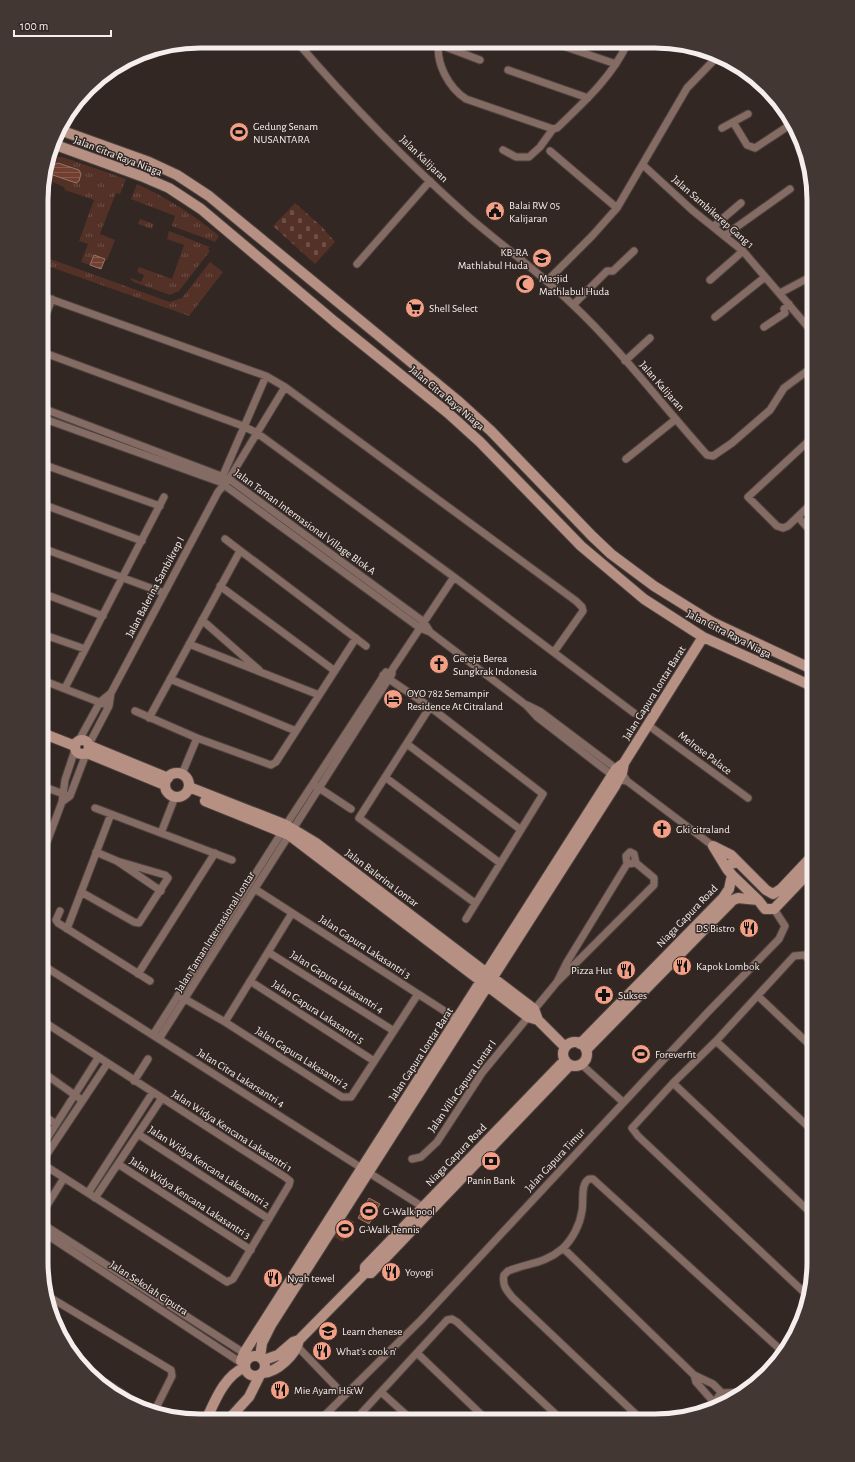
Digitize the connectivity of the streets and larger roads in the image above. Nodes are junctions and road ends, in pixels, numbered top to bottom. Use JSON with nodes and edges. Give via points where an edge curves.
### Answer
{"nodes":[{"id":1,"x":302,"y":48,"type":"edge"},
{"id":2,"x":437,"y":48,"type":"edge"},
{"id":3,"x":450,"y":48,"type":"edge"},
{"id":4,"x":569,"y":48,"type":"edge"},
{"id":5,"x":625,"y":48,"type":"edge"},
{"id":6,"x":480,"y":60,"type":"dead end"},
{"id":7,"x":714,"y":60,"type":"edge"},
{"id":8,"x":616,"y":64,"type":"junction"},
{"id":9,"x":508,"y":70,"type":"dead end"},
{"id":10,"x":588,"y":98,"type":"junction"},
{"id":11,"x":748,"y":114,"type":"dead end"},
{"id":12,"x":733,"y":122,"type":"junction"},
{"id":13,"x":788,"y":126,"type":"edge"},
{"id":14,"x":553,"y":128,"type":"junction"},
{"id":15,"x":722,"y":128,"type":"dead end"},
{"id":16,"x":65,"y":131,"type":"edge"},
{"id":17,"x":58,"y":146,"type":"edge"},
{"id":18,"x":502,"y":150,"type":"dead end"},
{"id":19,"x":550,"y":151,"type":"dead end"},
{"id":20,"x":643,"y":165,"type":"junction"},
{"id":21,"x":430,"y":181,"type":"junction"},
{"id":22,"x":790,"y":189,"type":"dead end"},
{"id":23,"x":741,"y":203,"type":"dead end"},
{"id":24,"x":617,"y":208,"type":"junction"},
{"id":25,"x":713,"y":227,"type":"junction"},
{"id":26,"x":724,"y":236,"type":"junction"},
{"id":27,"x":634,"y":251,"type":"dead end"},
{"id":28,"x":743,"y":251,"type":"junction"},
{"id":29,"x":357,"y":264,"type":"dead end"},
{"id":30,"x":766,"y":277,"type":"junction"},
{"id":31,"x":807,"y":279,"type":"edge"},
{"id":32,"x":710,"y":280,"type":"dead end"},
{"id":33,"x":547,"y":281,"type":"junction"},
{"id":34,"x":780,"y":293,"type":"junction"},
{"id":35,"x":48,"y":298,"type":"edge"},
{"id":36,"x":52,"y":300,"type":"junction"},
{"id":37,"x":789,"y":304,"type":"junction"},
{"id":38,"x":573,"y":305,"type":"junction"},
{"id":39,"x":48,"y":310,"type":"edge"},
{"id":40,"x":345,"y":310,"type":"junction"},
{"id":41,"x":715,"y":317,"type":"dead end"},
{"id":42,"x":335,"y":322,"type":"junction"},
{"id":43,"x":807,"y":325,"type":"edge"},
{"id":44,"x":764,"y":327,"type":"dead end"},
{"id":45,"x":650,"y":338,"type":"dead end"},
{"id":46,"x":48,"y":354,"type":"edge"},
{"id":47,"x":625,"y":361,"type":"junction"},
{"id":48,"x":807,"y":371,"type":"edge"},
{"id":49,"x":266,"y":376,"type":"junction"},
{"id":50,"x":285,"y":387,"type":"junction"},
{"id":51,"x":48,"y":410,"type":"edge"},
{"id":52,"x":676,"y":419,"type":"junction"},
{"id":53,"x":48,"y":420,"type":"edge"},
{"id":54,"x":243,"y":426,"type":"junction"},
{"id":55,"x":110,"y":433,"type":"junction"},
{"id":56,"x":257,"y":433,"type":"junction"},
{"id":57,"x":109,"y":442,"type":"junction"},
{"id":58,"x":807,"y":443,"type":"edge"},
{"id":59,"x":626,"y":459,"type":"dead end"},
{"id":60,"x":48,"y":466,"type":"edge"},
{"id":61,"x":224,"y":480,"type":"junction"},
{"id":62,"x":164,"y":497,"type":"dead end"},
{"id":63,"x":48,"y":506,"type":"edge"},
{"id":64,"x":160,"y":506,"type":"junction"},
{"id":65,"x":807,"y":508,"type":"edge"},
{"id":66,"x":798,"y":517,"type":"junction"},
{"id":67,"x":807,"y":527,"type":"edge"},
{"id":68,"x":225,"y":539,"type":"dead end"},
{"id":69,"x":142,"y":541,"type":"junction"},
{"id":70,"x":48,"y":550,"type":"edge"},
{"id":71,"x":240,"y":551,"type":"junction"},
{"id":72,"x":611,"y":554,"type":"junction"},
{"id":73,"x":602,"y":566,"type":"junction"},
{"id":74,"x":123,"y":577,"type":"junction"},
{"id":75,"x":454,"y":577,"type":"junction"},
{"id":76,"x":220,"y":586,"type":"junction"},
{"id":77,"x":164,"y":593,"type":"junction"},
{"id":78,"x":48,"y":595,"type":"edge"},
{"id":79,"x":103,"y":616,"type":"junction"},
{"id":80,"x":202,"y":620,"type":"junction"},
{"id":81,"x":422,"y":625,"type":"junction"},
{"id":82,"x":48,"y":636,"type":"edge"},
{"id":83,"x":703,"y":637,"type":"junction"},
{"id":84,"x":356,"y":638,"type":"junction"},
{"id":85,"x":189,"y":644,"type":"junction"},
{"id":86,"x":366,"y":646,"type":"dead end"},
{"id":87,"x":85,"y":649,"type":"junction"},
{"id":88,"x":554,"y":652,"type":"junction"},
{"id":89,"x":794,"y":662,"type":"junction"},
{"id":90,"x":807,"y":667,"type":"edge"},
{"id":91,"x":335,"y":672,"type":"junction"},
{"id":92,"x":264,"y":674,"type":"junction"},
{"id":93,"x":386,"y":677,"type":"junction"},
{"id":94,"x":788,"y":677,"type":"junction"},
{"id":95,"x":170,"y":679,"type":"junction"},
{"id":96,"x":48,"y":682,"type":"edge"},
{"id":97,"x":807,"y":684,"type":"edge"},
{"id":98,"x":65,"y":688,"type":"junction"},
{"id":99,"x":111,"y":693,"type":"junction"},
{"id":100,"x":319,"y":696,"type":"junction"},
{"id":101,"x":100,"y":702,"type":"junction"},
{"id":102,"x":109,"y":706,"type":"junction"},
{"id":103,"x":430,"y":707,"type":"junction"},
{"id":104,"x":135,"y":711,"type":"dead end"},
{"id":105,"x":634,"y":713,"type":"dead end"},
{"id":106,"x":149,"y":718,"type":"junction"},
{"id":107,"x":648,"y":725,"type":"junction"},
{"id":108,"x":296,"y":731,"type":"junction"},
{"id":109,"x":48,"y":735,"type":"edge"},
{"id":110,"x":197,"y":738,"type":"junction"},
{"id":111,"x":407,"y":744,"type":"junction"},
{"id":112,"x":76,"y":746,"type":"junction"},
{"id":113,"x":88,"y":749,"type":"junction"},
{"id":114,"x":182,"y":774,"type":"junction"},
{"id":115,"x":620,"y":774,"type":"junction"},
{"id":116,"x":386,"y":777,"type":"junction"},
{"id":117,"x":167,"y":781,"type":"junction"},
{"id":118,"x":316,"y":786,"type":"junction"},
{"id":119,"x":48,"y":788,"type":"edge"},
{"id":120,"x":188,"y":790,"type":"junction"},
{"id":121,"x":62,"y":794,"type":"junction"},
{"id":122,"x":70,"y":796,"type":"junction"},
{"id":123,"x":175,"y":797,"type":"junction"},
{"id":124,"x":748,"y":798,"type":"dead end"},
{"id":125,"x":62,"y":802,"type":"junction"},
{"id":126,"x":94,"y":808,"type":"dead end"},
{"id":127,"x":350,"y":809,"type":"dead end"},
{"id":128,"x":111,"y":814,"type":"junction"},
{"id":129,"x":288,"y":830,"type":"junction"},
{"id":130,"x":521,"y":830,"type":"junction"},
{"id":131,"x":162,"y":833,"type":"junction"},
{"id":132,"x":48,"y":841,"type":"edge"},
{"id":133,"x":713,"y":846,"type":"junction"},
{"id":134,"x":96,"y":852,"type":"junction"},
{"id":135,"x":215,"y":853,"type":"junction"},
{"id":136,"x":232,"y":860,"type":"dead end"},
{"id":137,"x":117,"y":861,"type":"junction"},
{"id":138,"x":807,"y":861,"type":"edge"},
{"id":139,"x":738,"y":862,"type":"junction"},
{"id":140,"x":500,"y":863,"type":"junction"},
{"id":141,"x":636,"y":863,"type":"junction"},
{"id":142,"x":627,"y":864,"type":"junction"},
{"id":143,"x":730,"y":872,"type":"junction"},
{"id":144,"x":807,"y":874,"type":"edge"},
{"id":145,"x":255,"y":889,"type":"junction"},
{"id":146,"x":161,"y":891,"type":"junction"},
{"id":147,"x":81,"y":892,"type":"junction"},
{"id":148,"x":758,"y":900,"type":"junction"},
{"id":149,"x":475,"y":903,"type":"junction"},
{"id":150,"x":774,"y":909,"type":"junction"},
{"id":151,"x":60,"y":911,"type":"dead end"},
{"id":152,"x":292,"y":913,"type":"junction"},
{"id":153,"x":230,"y":914,"type":"junction"},
{"id":154,"x":236,"y":918,"type":"junction"},
{"id":155,"x":466,"y":919,"type":"dead end"},
{"id":156,"x":66,"y":929,"type":"junction"},
{"id":157,"x":268,"y":952,"type":"junction"},
{"id":158,"x":807,"y":958,"type":"edge"},
{"id":159,"x":48,"y":968,"type":"edge"},
{"id":160,"x":138,"y":974,"type":"junction"},
{"id":161,"x":488,"y":979,"type":"junction"},
{"id":162,"x":150,"y":981,"type":"dead end"},
{"id":163,"x":250,"y":981,"type":"junction"},
{"id":164,"x":557,"y":982,"type":"junction"},
{"id":165,"x":418,"y":994,"type":"junction"},
{"id":166,"x":178,"y":995,"type":"junction"},
{"id":167,"x":758,"y":996,"type":"junction"},
{"id":168,"x":185,"y":999,"type":"junction"},
{"id":169,"x":531,"y":1013,"type":"junction"},
{"id":170,"x":461,"y":1021,"type":"junction"},
{"id":171,"x":225,"y":1022,"type":"junction"},
{"id":172,"x":48,"y":1025,"type":"edge"},
{"id":173,"x":394,"y":1031,"type":"junction"},
{"id":174,"x":156,"y":1037,"type":"junction"},
{"id":175,"x":716,"y":1041,"type":"junction"},
{"id":176,"x":807,"y":1042,"type":"edge"},
{"id":177,"x":566,"y":1047,"type":"junction"},
{"id":178,"x":583,"y":1047,"type":"junction"},
{"id":179,"x":98,"y":1058,"type":"junction"},
{"id":180,"x":148,"y":1059,"type":"dead end"},
{"id":181,"x":374,"y":1061,"type":"junction"},
{"id":182,"x":567,"y":1062,"type":"junction"},
{"id":183,"x":107,"y":1064,"type":"junction"},
{"id":184,"x":582,"y":1064,"type":"junction"},
{"id":185,"x":48,"y":1077,"type":"edge"},
{"id":186,"x":134,"y":1081,"type":"junction"},
{"id":187,"x":673,"y":1083,"type":"junction"},
{"id":188,"x":153,"y":1092,"type":"junction"},
{"id":189,"x":75,"y":1095,"type":"junction"},
{"id":190,"x":162,"y":1098,"type":"junction"},
{"id":191,"x":82,"y":1100,"type":"junction"},
{"id":192,"x":623,"y":1102,"type":"junction"},
{"id":193,"x":48,"y":1119,"type":"edge"},
{"id":194,"x":56,"y":1124,"type":"junction"},
{"id":195,"x":807,"y":1126,"type":"edge"},
{"id":196,"x":138,"y":1134,"type":"junction"},
{"id":197,"x":48,"y":1137,"type":"edge"},
{"id":198,"x":48,"y":1152,"type":"edge"},
{"id":199,"x":412,"y":1159,"type":"dead end"},
{"id":200,"x":118,"y":1164,"type":"junction"},
{"id":201,"x":48,"y":1168,"type":"edge"},
{"id":202,"x":366,"y":1170,"type":"junction"},
{"id":203,"x":64,"y":1178,"type":"junction"},
{"id":204,"x":88,"y":1193,"type":"junction"},
{"id":205,"x":95,"y":1198,"type":"junction"},
{"id":206,"x":48,"y":1204,"type":"edge"},
{"id":207,"x":426,"y":1209,"type":"junction"},
{"id":208,"x":807,"y":1209,"type":"edge"},
{"id":209,"x":269,"y":1219,"type":"junction"},
{"id":210,"x":48,"y":1228,"type":"edge"},
{"id":211,"x":48,"y":1236,"type":"edge"},
{"id":212,"x":563,"y":1248,"type":"junction"},
{"id":213,"x":250,"y":1250,"type":"junction"},
{"id":214,"x":804,"y":1292,"type":"edge"},
{"id":215,"x":53,"y":1299,"type":"edge"},
{"id":216,"x":296,"y":1343,"type":"junction"},
{"id":217,"x":780,"y":1349,"type":"edge"},
{"id":218,"x":417,"y":1353,"type":"junction"},
{"id":219,"x":262,"y":1358,"type":"junction"},
{"id":220,"x":244,"y":1362,"type":"junction"},
{"id":221,"x":261,"y":1374,"type":"junction"},
{"id":222,"x":694,"y":1374,"type":"junction"},
{"id":223,"x":381,"y":1392,"type":"junction"},
{"id":224,"x":721,"y":1393,"type":"junction"},
{"id":225,"x":733,"y":1393,"type":"edge"},
{"id":226,"x":344,"y":1395,"type":"junction"},
{"id":227,"x":725,"y":1397,"type":"edge"},
{"id":228,"x":717,"y":1400,"type":"edge"},
{"id":229,"x":712,"y":1403,"type":"edge"},
{"id":230,"x":156,"y":1408,"type":"edge"},
{"id":231,"x":209,"y":1414,"type":"edge"},
{"id":232,"x":234,"y":1414,"type":"edge"},
{"id":233,"x":326,"y":1414,"type":"edge"},
{"id":234,"x":361,"y":1414,"type":"edge"},
{"id":235,"x":405,"y":1414,"type":"edge"},
{"id":236,"x":482,"y":1414,"type":"edge"},
{"id":237,"x":556,"y":1414,"type":"edge"},
{"id":238,"x":636,"y":1414,"type":"edge"}],
"edges":[{"from":1,"to":21,"type":"street","name":"Jalan Kalijaran","via":[[352,104]]},
{"from":2,"to":14,"type":"street","via":[[438,58],[446,76],[459,94],[466,99]]},
{"from":3,"to":6,"type":"street"},
{"from":4,"to":8,"type":"street"},
{"from":5,"to":8,"type":"street"},
{"from":7,"to":20,"type":"street","via":[[687,88]]},
{"from":8,"to":10,"type":"street"},
{"from":9,"to":10,"type":"street"},
{"from":10,"to":14,"type":"street","via":[[557,128]]},
{"from":11,"to":12,"type":"street"},
{"from":12,"to":13,"type":"street","via":[[747,145],[755,148]]},
{"from":12,"to":15,"type":"street"},
{"from":14,"to":18,"type":"street","via":[[540,147],[529,157],[516,157]]},
{"from":16,"to":40,"type":"street","name":"Jalan Citra Raya Niaga","via":[[177,175],[209,196]]},
{"from":17,"to":42,"type":"street","name":"Jalan Citra Raya Niaga","via":[[169,188],[201,209]]},
{"from":19,"to":24,"type":"street"},
{"from":20,"to":24,"type":"street"},
{"from":20,"to":25,"type":"street","name":"Jalan Sambikerep Gang 1"},
{"from":21,"to":29,"type":"street"},
{"from":21,"to":33,"type":"street","name":"Jalan Kalijaran"},
{"from":22,"to":26,"type":"street"},
{"from":23,"to":25,"type":"street"},
{"from":24,"to":33,"type":"street"},
{"from":25,"to":26,"type":"street","name":"Jalan Sambikerep Gang 1"},
{"from":26,"to":28,"type":"street","name":"Jalan Sambikerep Gang 1"},
{"from":27,"to":38,"type":"street","via":[[613,271],[607,271]]},
{"from":28,"to":30,"type":"street","name":"Jalan Sambikerep Gang 1"},
{"from":28,"to":32,"type":"street"},
{"from":30,"to":34,"type":"street","name":"Jalan Sambikerep Gang 1"},
{"from":30,"to":41,"type":"street"},
{"from":31,"to":34,"type":"street"},
{"from":33,"to":38,"type":"street","name":"Jalan Kalijaran"},
{"from":34,"to":37,"type":"street","name":"Jalan Sambikerep Gang 1"},
{"from":35,"to":36,"type":"street"},
{"from":36,"to":39,"type":"street"},
{"from":36,"to":49,"type":"street"},
{"from":37,"to":43,"type":"street","name":"Jalan Sambikerep Gang 1"},
{"from":37,"to":44,"type":"street","via":[[784,309],[785,313]]},
{"from":38,"to":47,"type":"street","name":"Jalan Kalijaran"},
{"from":40,"to":42,"type":"street"},
{"from":40,"to":72,"type":"street","name":"Jalan Citra Raya Niaga","via":[[457,400],[491,431]]},
{"from":42,"to":73,"type":"street","name":"Jalan Citra Raya Niaga","via":[[480,442]]},
{"from":45,"to":47,"type":"street"},
{"from":46,"to":54,"type":"street"},
{"from":47,"to":52,"type":"street","name":"Jalan Kalijaran"},
{"from":48,"to":52,"type":"street","name":"Jalan Kalijaran","via":[[784,388],[770,410],[713,456],[709,456]]},
{"from":49,"to":50,"type":"street"},
{"from":49,"to":54,"type":"street","name":"Jalan Balerina Sambikrep I"},
{"from":50,"to":56,"type":"street","name":"Jalan Balerina Sambikrep I"},
{"from":50,"to":88,"type":"street","via":[[576,601],[583,611]]},
{"from":51,"to":55,"type":"street","name":"Jalan Taman Internasional Village Blok A"},
{"from":52,"to":59,"type":"street"},
{"from":53,"to":57,"type":"street","name":"Jalan Taman Internasional Village Blok A"},
{"from":54,"to":56,"type":"street"},
{"from":54,"to":61,"type":"street","name":"Jalan Balerina Sambikrep I"},
{"from":55,"to":57,"type":"street"},
{"from":55,"to":61,"type":"street","name":"Jalan Taman Internasional Village Blok A"},
{"from":56,"to":61,"type":"street","name":"Jalan Balerina Sambikrep I"},
{"from":56,"to":75,"type":"street"},
{"from":57,"to":61,"type":"street","name":"Jalan Taman Internasional Village Blok A"},
{"from":58,"to":66,"type":"street","via":[[748,498],[777,526],[788,526]]},
{"from":60,"to":64,"type":"street"},
{"from":61,"to":77,"type":"street","name":"Jalan Balerina Sambikrep I"},
{"from":61,"to":81,"type":"street","name":"Jalan Taman Internasional Village Blok A"},
{"from":62,"to":64,"type":"street"},
{"from":63,"to":69,"type":"street"},
{"from":64,"to":69,"type":"street"},
{"from":65,"to":66,"type":"street"},
{"from":66,"to":67,"type":"street"},
{"from":68,"to":71,"type":"street"},
{"from":69,"to":74,"type":"street"},
{"from":70,"to":74,"type":"street"},
{"from":71,"to":76,"type":"street"},
{"from":71,"to":84,"type":"street"},
{"from":72,"to":73,"type":"street"},
{"from":72,"to":89,"type":"street","name":"Jalan Citra Raya Niaga","via":[[682,605]]},
{"from":73,"to":83,"type":"street","name":"Jalan Citra Raya Niaga","via":[[644,599]]},
{"from":74,"to":77,"type":"street"},
{"from":74,"to":79,"type":"street"},
{"from":75,"to":81,"type":"street","name":"Jalan Taman Internasional Lontar"},
{"from":75,"to":88,"type":"street"},
{"from":76,"to":80,"type":"street"},
{"from":76,"to":91,"type":"street"},
{"from":77,"to":99,"type":"street","name":"Jalan Balerina Sambikrep I"},
{"from":78,"to":79,"type":"street"},
{"from":79,"to":87,"type":"street"},
{"from":80,"to":85,"type":"street"},
{"from":80,"to":92,"type":"street"},
{"from":81,"to":93,"type":"street","name":"Jalan Taman Internasional Lontar"},
{"from":81,"to":115,"type":"street","name":"Jalan Taman Internasional Village Blok A","via":[[526,705],[537,717]]},
{"from":82,"to":87,"type":"street"},
{"from":83,"to":94,"type":"street","name":"Jalan Citra Raya Niaga"},
{"from":83,"to":107,"type":"street","name":"Jalan Gapura Lontar Barat"},
{"from":84,"to":86,"type":"street"},
{"from":84,"to":91,"type":"street"},
{"from":85,"to":92,"type":"street"},
{"from":85,"to":95,"type":"street"},
{"from":87,"to":98,"type":"street"},
{"from":88,"to":105,"type":"street"},
{"from":89,"to":90,"type":"street","name":"Jalan Citra Raya Niaga"},
{"from":89,"to":94,"type":"street"},
{"from":91,"to":100,"type":"street"},
{"from":92,"to":100,"type":"street"},
{"from":93,"to":103,"type":"street"},
{"from":93,"to":118,"type":"street","name":"Jalan Taman Internasional Lontar"},
{"from":94,"to":97,"type":"street","name":"Jalan Citra Raya Niaga"},
{"from":95,"to":106,"type":"street"},
{"from":95,"to":108,"type":"street"},
{"from":96,"to":98,"type":"street"},
{"from":98,"to":101,"type":"street"},
{"from":99,"to":101,"type":"street","name":"Jalan Balerina Sambikrep I"},
{"from":99,"to":102,"type":"street","name":"Jalan Balerina Sambikrep I"},
{"from":100,"to":108,"type":"street"},
{"from":101,"to":102,"type":"street"},
{"from":101,"to":112,"type":"street","name":"Jalan Balerina Sambikrep I"},
{"from":102,"to":113,"type":"street","name":"Jalan Balerina Sambikrep I"},
{"from":103,"to":111,"type":"street"},
{"from":103,"to":130,"type":"street","via":[[542,792],[542,798]]},
{"from":104,"to":106,"type":"street"},
{"from":106,"to":110,"type":"street"},
{"from":107,"to":115,"type":"street","name":"Jalan Gapura Lontar Barat"},
{"from":107,"to":124,"type":"street","name":"Melrose Palace"},
{"from":108,"to":110,"type":"street","via":[[276,762],[269,766]]},
{"from":109,"to":112,"type":"street"},
{"from":110,"to":114,"type":"street"},
{"from":111,"to":116,"type":"street"},
{"from":111,"to":130,"type":"street"},
{"from":112,"to":113,"type":"street","via":[[85,741]]},
{"from":112,"to":121,"type":"street","name":"Jalan Balerina Sambikrep I"},
{"from":113,"to":117,"type":"street"},
{"from":113,"to":122,"type":"street","name":"Jalan Balerina Sambikrep I"},
{"from":114,"to":117,"type":"street","via":[[175,773]]},
{"from":114,"to":120,"type":"street","via":[[189,782]]},
{"from":115,"to":133,"type":"street","name":"Jalan Taman Internasional Village Blok A"},
{"from":115,"to":161,"type":"street","name":"Jalan Gapura Lontar Barat"},
{"from":116,"to":140,"type":"street"},
{"from":116,"to":149,"type":"street","via":[[359,818]]},
{"from":117,"to":123,"type":"street","via":[[168,793]]},
{"from":118,"to":127,"type":"street"},
{"from":118,"to":129,"type":"street","name":"Jalan Taman Internasional Lontar"},
{"from":119,"to":121,"type":"street"},
{"from":120,"to":123,"type":"street","via":[[181,797]]},
{"from":120,"to":129,"type":"street","name":"Jalan Balerina Lontar"},
{"from":121,"to":122,"type":"street"},
{"from":121,"to":125,"type":"street","name":"Jalan Balerina Sambikrep I"},
{"from":122,"to":125,"type":"street"},
{"from":123,"to":131,"type":"street"},
{"from":125,"to":132,"type":"street","name":"Jalan Balerina Sambikrep I"},
{"from":126,"to":128,"type":"street"},
{"from":128,"to":131,"type":"street"},
{"from":128,"to":134,"type":"street"},
{"from":129,"to":145,"type":"street","name":"Jalan Taman Internasional Lontar"},
{"from":129,"to":153,"type":"street","name":"Jalan Taman Internasional Lontar"},
{"from":129,"to":161,"type":"street","name":"Jalan Balerina Lontar","via":[[325,855]]},
{"from":130,"to":140,"type":"street"},
{"from":131,"to":135,"type":"street"},
{"from":133,"to":139,"type":"street"},
{"from":133,"to":143,"type":"street"},
{"from":134,"to":137,"type":"street"},
{"from":134,"to":147,"type":"street"},
{"from":135,"to":136,"type":"street"},
{"from":135,"to":160,"type":"street"},
{"from":137,"to":146,"type":"street"},
{"from":137,"to":146,"type":"street","via":[[165,875],[168,880]]},
{"from":138,"to":139,"type":"street","via":[[773,894]]},
{"from":139,"to":143,"type":"street","via":[[731,864]]},
{"from":140,"to":149,"type":"street"},
{"from":141,"to":142,"type":"street"},
{"from":141,"to":142,"type":"street","name":"Jalan Villa Gapura Lontar I","via":[[634,854],[630,852],[626,856]]},
{"from":141,"to":164,"type":"street","name":"Jalan Villa Gapura Lontar I","via":[[654,878],[654,885]]},
{"from":142,"to":164,"type":"street","name":"Jalan Villa Gapura Lontar I"},
{"from":143,"to":148,"type":"street"},
{"from":143,"to":178,"type":"street","name":"Niaga Gapura Road","via":[[726,895]]},
{"from":144,"to":150,"type":"street"},
{"from":145,"to":152,"type":"street","name":"Jalan Gapura Lakasantri 3"},
{"from":145,"to":154,"type":"street","name":"Jalan Taman Internasional Lontar"},
{"from":146,"to":147,"type":"street","via":[[141,921],[136,923]]},
{"from":147,"to":156,"type":"street"},
{"from":148,"to":150,"type":"street","name":"Niaga Gapura Road","via":[[765,909]]},
{"from":148,"to":178,"type":"street","name":"Niaga Gapura Road","via":[[734,900]]},
{"from":149,"to":155,"type":"street"},
{"from":150,"to":192,"type":"street","name":"Jalan Gapura Timur","via":[[785,926],[780,939]]},
{"from":151,"to":156,"type":"street","via":[[56,921]]},
{"from":152,"to":157,"type":"street"},
{"from":152,"to":165,"type":"street","name":"Jalan Gapura Lakasantri 3"},
{"from":153,"to":154,"type":"street"},
{"from":153,"to":166,"type":"street","name":"Jalan Taman Internasional Lontar"},
{"from":154,"to":168,"type":"street","name":"Jalan Taman Internasional Lontar"},
{"from":156,"to":160,"type":"street"},
{"from":157,"to":163,"type":"street"},
{"from":157,"to":173,"type":"street","name":"Jalan Gapura Lakasantri 4"},
{"from":158,"to":167,"type":"street","via":[[804,955],[794,956]]},
{"from":159,"to":174,"type":"street","name":"Jalan Citra Lakarsantri 4"},
{"from":160,"to":162,"type":"street"},
{"from":161,"to":169,"type":"street","name":"Jalan Balerina Lontar"},
{"from":161,"to":170,"type":"street","name":"Jalan Gapura Lontar Barat"},
{"from":163,"to":171,"type":"street"},
{"from":163,"to":181,"type":"street","name":"Jalan Gapura Lakasantri 5"},
{"from":164,"to":169,"type":"street","name":"Jalan Villa Gapura Lontar I"},
{"from":165,"to":170,"type":"street","name":"Jalan Gapura Lakasantri 3"},
{"from":165,"to":173,"type":"street","name":"Jalan Gapura Lakasantri 2"},
{"from":166,"to":168,"type":"street","name":"Jalan Gapura Lakasantri 2"},
{"from":166,"to":174,"type":"street","name":"Jalan Taman Internasional Lontar"},
{"from":167,"to":175,"type":"street"},
{"from":167,"to":176,"type":"street"},
{"from":168,"to":171,"type":"street","name":"Jalan Gapura Lakasantri 2"},
{"from":168,"to":174,"type":"street","name":"Jalan Taman Internasional Lontar"},
{"from":169,"to":177,"type":"street"},
{"from":169,"to":199,"type":"street","name":"Jalan Villa Gapura Lontar I","via":[[482,1073],[436,1142],[421,1157]]},
{"from":170,"to":202,"type":"street","name":"Jalan Gapura Lontar Barat"},
{"from":171,"to":181,"type":"street","name":"Jalan Gapura Lakasantri 2","via":[[345,1098],[351,1097]]},
{"from":172,"to":179,"type":"street","name":"Jalan Widya Kencana Lakasantri 1"},
{"from":173,"to":181,"type":"street","name":"Jalan Gapura Lakasantri 2"},
{"from":174,"to":202,"type":"street","name":"Jalan Citra Lakarsantri 4"},
{"from":175,"to":187,"type":"street"},
{"from":175,"to":195,"type":"street"},
{"from":177,"to":178,"type":"street","via":[[572,1043]]},
{"from":177,"to":182,"type":"street","via":[[563,1053]]},
{"from":178,"to":184,"type":"street","via":[[586,1058]]},
{"from":179,"to":183,"type":"street","name":"Jalan Widya Kencana Lakasantri 1"},
{"from":179,"to":189,"type":"street"},
{"from":180,"to":186,"type":"street"},
{"from":182,"to":184,"type":"street"},
{"from":182,"to":207,"type":"street","name":"Niaga Gapura Road"},
{"from":183,"to":186,"type":"street","name":"Jalan Widya Kencana Lakasantri 1"},
{"from":183,"to":191,"type":"street"},
{"from":184,"to":192,"type":"street"},
{"from":185,"to":189,"type":"street"},
{"from":186,"to":188,"type":"street","name":"Jalan Widya Kencana Lakasantri 1"},
{"from":187,"to":208,"type":"street"},
{"from":187,"to":214,"type":"street","via":[[632,1129]]},
{"from":188,"to":190,"type":"street","name":"Jalan Widya Kencana Lakasantri 1"},
{"from":188,"to":204,"type":"street"},
{"from":189,"to":191,"type":"street"},
{"from":189,"to":194,"type":"street"},
{"from":190,"to":196,"type":"street"},
{"from":190,"to":209,"type":"street","name":"Jalan Widya Kencana Lakasantri 1","via":[[290,1181]]},
{"from":191,"to":198,"type":"street"},
{"from":192,"to":226,"type":"street","name":"Jalan Gapura Timur","via":[[420,1320]]},
{"from":193,"to":194,"type":"street"},
{"from":194,"to":197,"type":"street"},
{"from":196,"to":200,"type":"street"},
{"from":196,"to":209,"type":"street","name":"Jalan Widya Kencana Lakasantri 2"},
{"from":200,"to":205,"type":"street"},
{"from":200,"to":213,"type":"street","name":"Jalan Widya Kencana Lakasantri 3"},
{"from":201,"to":203,"type":"street","name":"Jalan Widya Kencana Lakasantri 1"},
{"from":202,"to":207,"type":"street","name":"Jalan Citra Lakarsantri 4"},
{"from":202,"to":219,"type":"street","name":"Jalan Gapura Lontar Barat","via":[[268,1331],[262,1343]]},
{"from":202,"to":220,"type":"street","name":"Jalan Gapura Lontar Barat"},
{"from":203,"to":204,"type":"street","name":"Jalan Widya Kencana Lakasantri 1"},
{"from":203,"to":206,"type":"street"},
{"from":204,"to":205,"type":"street","name":"Jalan Widya Kencana Lakasantri 1"},
{"from":205,"to":213,"type":"street","name":"Jalan Widya Kencana Lakasantri 1","via":[[228,1282],[233,1279]]},
{"from":207,"to":216,"type":"street","name":"Niaga Gapura Road"},
{"from":209,"to":213,"type":"street","name":"Jalan Widya Kencana Lakasantri 1"},
{"from":210,"to":220,"type":"street","name":"Jalan Sekolah Ciputra"},
{"from":211,"to":220,"type":"street","name":"Jalan Sekolah Ciputra"},
{"from":212,"to":217,"type":"street","via":[[580,1222],[584,1184],[592,1178]]},
{"from":212,"to":222,"type":"street"},
{"from":212,"to":238,"type":"street","via":[[543,1261],[508,1271],[504,1275],[504,1286],[513,1298]]},
{"from":215,"to":230,"type":"street","via":[[171,1370],[172,1376]]},
{"from":216,"to":219,"type":"street","via":[[278,1355]]},
{"from":216,"to":221,"type":"street","via":[[275,1370]]},
{"from":216,"to":226,"type":"street"},
{"from":218,"to":223,"type":"street"},
{"from":218,"to":236,"type":"street"},
{"from":218,"to":237,"type":"street","via":[[447,1320],[452,1319]]},
{"from":219,"to":220,"type":"street","via":[[254,1355]]},
{"from":219,"to":221,"type":"street","via":[[265,1368]]},
{"from":220,"to":221,"type":"street","via":[[250,1375]]},
{"from":220,"to":231,"type":"street","via":[[229,1379]]},
{"from":221,"to":232,"type":"street","via":[[250,1397]]},
{"from":222,"to":224,"type":"street"},
{"from":222,"to":229,"type":"street","via":[[696,1382]]},
{"from":223,"to":234,"type":"street"},
{"from":223,"to":235,"type":"street"},
{"from":224,"to":225,"type":"street"},
{"from":224,"to":227,"type":"street"},
{"from":224,"to":228,"type":"street"},
{"from":226,"to":233,"type":"street","name":"Jalan Gapura Timur"}]}
